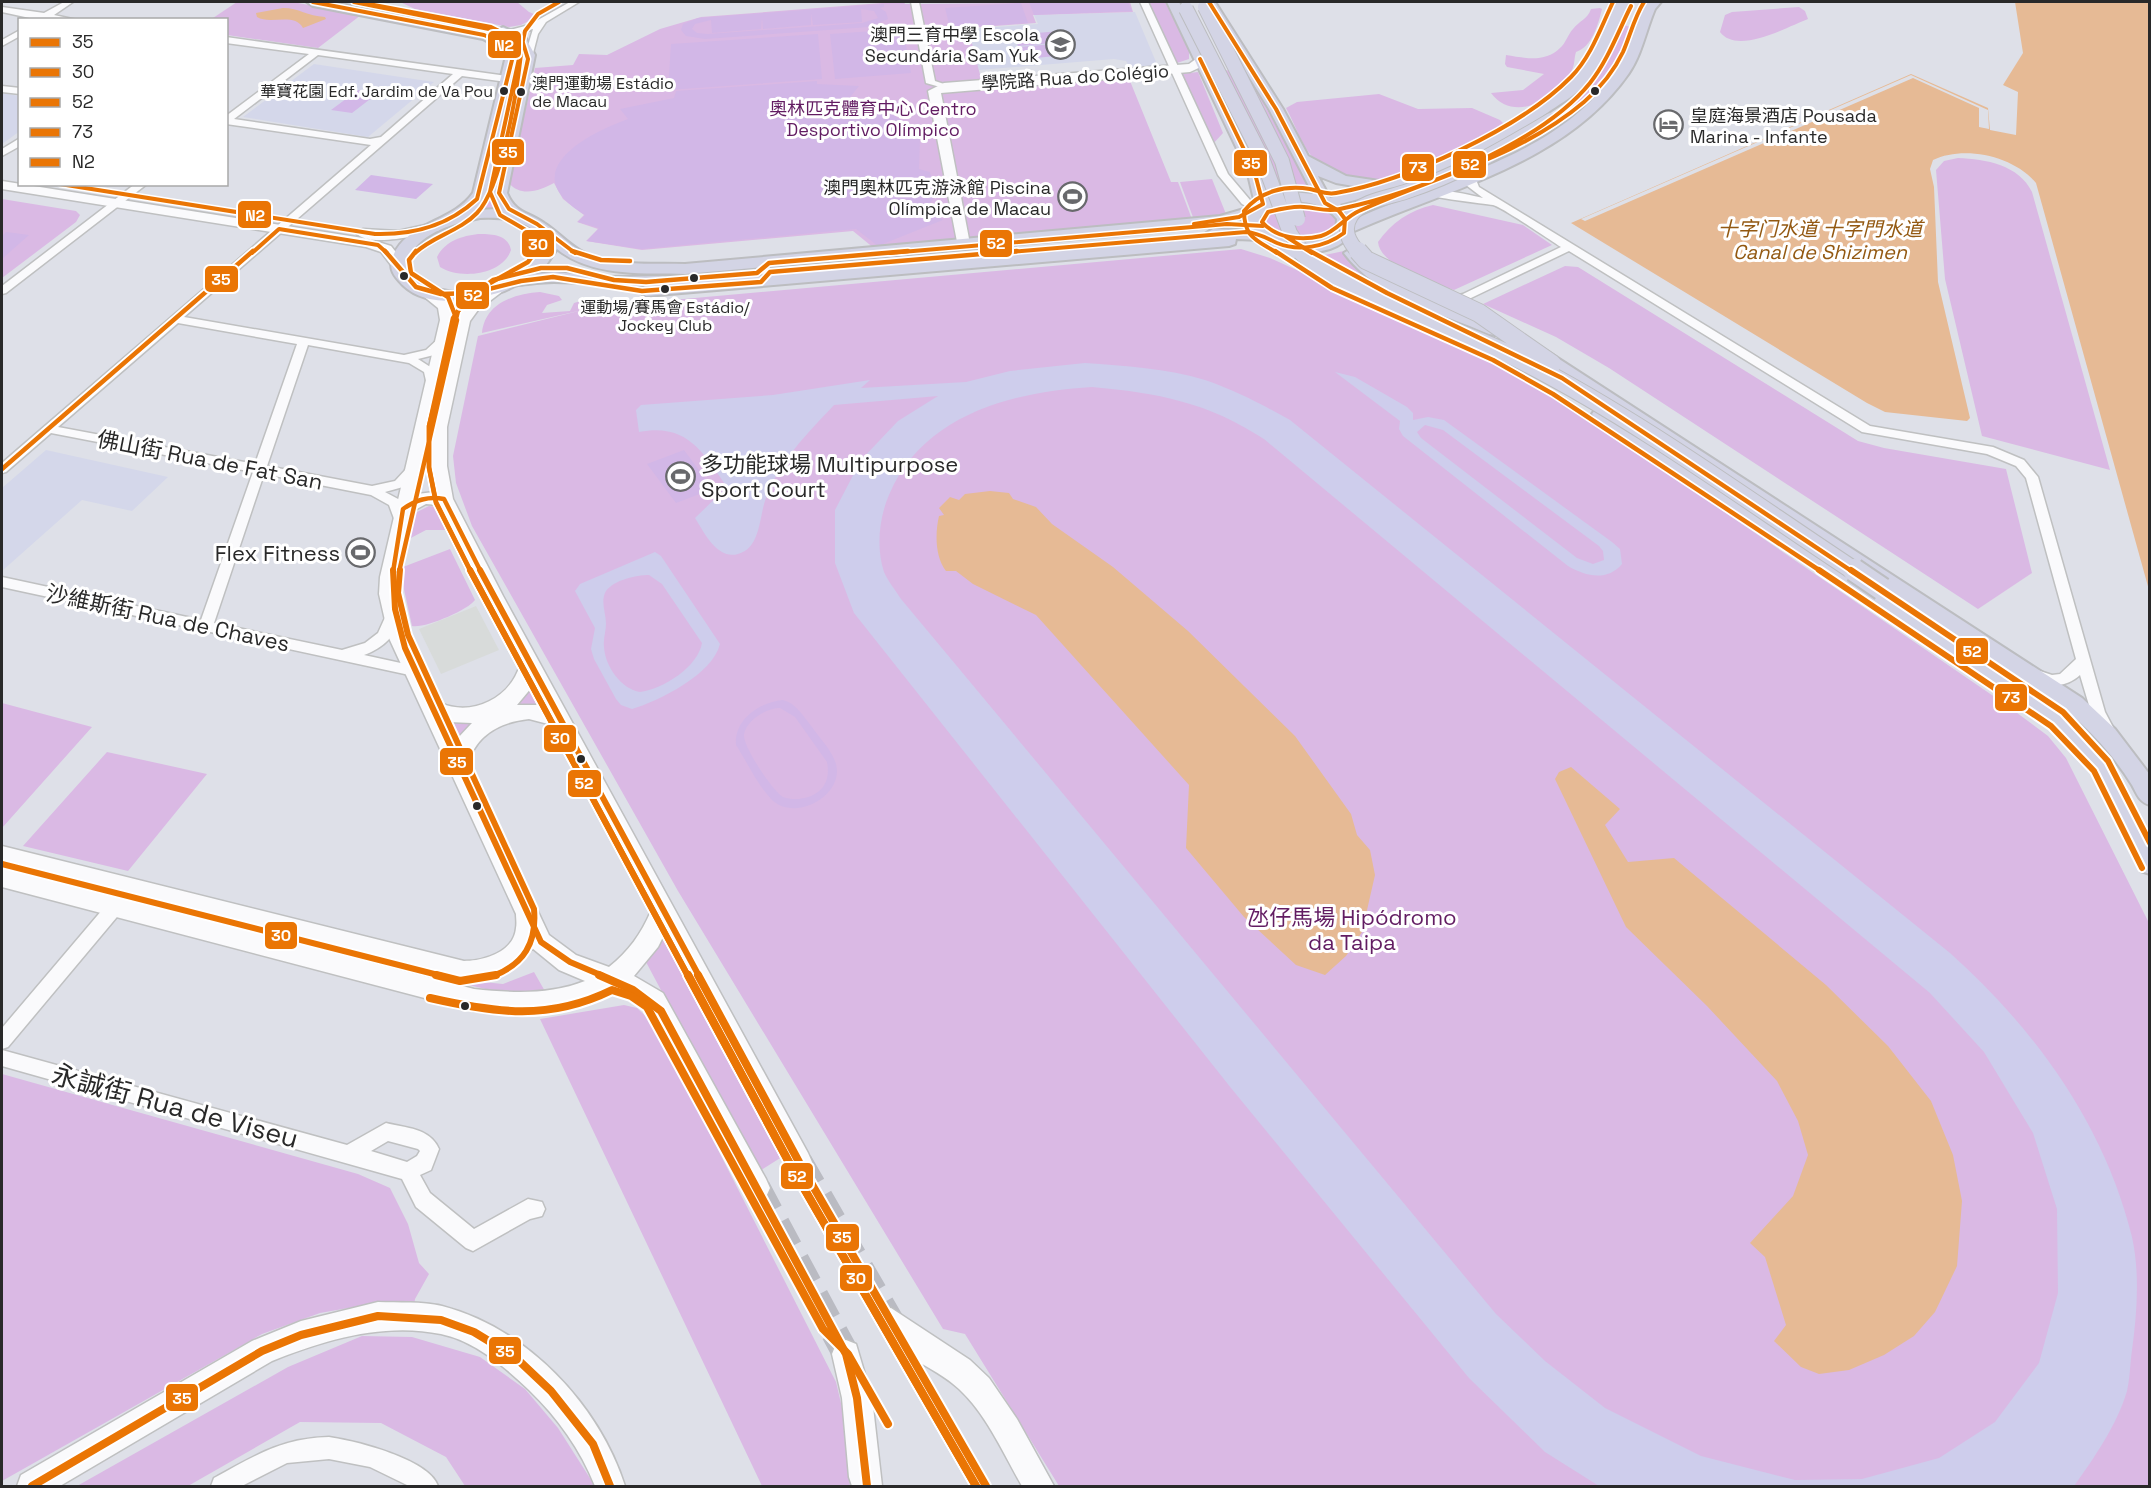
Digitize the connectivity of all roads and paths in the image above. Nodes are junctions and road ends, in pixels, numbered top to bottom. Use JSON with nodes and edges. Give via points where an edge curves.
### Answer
{"nodes":[{"id":1,"x":69,"y":2,"type":"edge"},
{"id":2,"x":313,"y":2,"type":"edge"},
{"id":3,"x":575,"y":2,"type":"edge"},
{"id":4,"x":915,"y":2,"type":"edge"},
{"id":5,"x":1144,"y":2,"type":"edge"},
{"id":6,"x":1205,"y":3,"type":"edge"},
{"id":7,"x":1180,"y":4,"type":"edge"},
{"id":8,"x":1621,"y":5,"type":"edge"},
{"id":9,"x":1652,"y":5,"type":"edge"},
{"id":10,"x":370,"y":8,"type":"edge"},
{"id":11,"x":2,"y":10,"type":"edge"},
{"id":12,"x":552,"y":15,"type":"junction"},
{"id":13,"x":42,"y":18,"type":"edge"},
{"id":14,"x":1611,"y":25,"type":"junction"},
{"id":15,"x":1641,"y":28,"type":"junction"},
{"id":16,"x":506,"y":32,"type":"junction"},
{"id":17,"x":18,"y":33,"type":"edge"},
{"id":18,"x":228,"y":40,"type":"edge"},
{"id":19,"x":2,"y":42,"type":"edge"},
{"id":20,"x":316,"y":53,"type":"junction"},
{"id":21,"x":528,"y":59,"type":"junction"},
{"id":22,"x":1200,"y":60,"type":"junction"},
{"id":23,"x":1174,"y":70,"type":"junction"},
{"id":24,"x":460,"y":73,"type":"junction"},
{"id":25,"x":507,"y":79,"type":"junction"},
{"id":26,"x":1578,"y":83,"type":"junction"},
{"id":27,"x":944,"y":87,"type":"junction"},
{"id":28,"x":2,"y":89,"type":"edge"},
{"id":29,"x":18,"y":91,"type":"edge"},
{"id":30,"x":228,"y":119,"type":"edge"},
{"id":31,"x":228,"y":121,"type":"edge"},
{"id":32,"x":18,"y":142,"type":"edge"},
{"id":33,"x":372,"y":145,"type":"junction"},
{"id":34,"x":1300,"y":152,"type":"junction"},
{"id":35,"x":2,"y":153,"type":"edge"},
{"id":36,"x":2,"y":176,"type":"edge"},
{"id":37,"x":18,"y":178,"type":"edge"},
{"id":38,"x":1471,"y":178,"type":"junction"},
{"id":39,"x":1401,"y":183,"type":"junction"},
{"id":40,"x":2,"y":185,"type":"edge"},
{"id":41,"x":66,"y":186,"type":"edge"},
{"id":42,"x":139,"y":186,"type":"edge"},
{"id":43,"x":1375,"y":192,"type":"junction"},
{"id":44,"x":1422,"y":197,"type":"junction"},
{"id":45,"x":122,"y":199,"type":"junction"},
{"id":46,"x":1326,"y":203,"type":"junction"},
{"id":47,"x":1397,"y":206,"type":"junction"},
{"id":48,"x":1259,"y":208,"type":"junction"},
{"id":49,"x":1508,"y":209,"type":"junction"},
{"id":50,"x":520,"y":217,"type":"junction"},
{"id":51,"x":284,"y":225,"type":"junction"},
{"id":52,"x":440,"y":225,"type":"junction"},
{"id":53,"x":544,"y":230,"type":"junction"},
{"id":54,"x":1343,"y":232,"type":"junction"},
{"id":55,"x":1273,"y":240,"type":"junction"},
{"id":56,"x":1569,"y":247,"type":"junction"},
{"id":57,"x":967,"y":249,"type":"junction"},
{"id":58,"x":399,"y":266,"type":"junction"},
{"id":59,"x":766,"y":277,"type":"junction"},
{"id":60,"x":1395,"y":285,"type":"junction"},
{"id":61,"x":501,"y":287,"type":"junction"},
{"id":62,"x":2,"y":291,"type":"edge"},
{"id":63,"x":425,"y":291,"type":"junction"},
{"id":64,"x":1420,"y":297,"type":"junction"},
{"id":65,"x":175,"y":319,"type":"junction"},
{"id":66,"x":443,"y":340,"type":"junction"},
{"id":67,"x":304,"y":341,"type":"junction"},
{"id":68,"x":400,"y":358,"type":"junction"},
{"id":69,"x":433,"y":385,"type":"junction"},
{"id":70,"x":1610,"y":402,"type":"junction"},
{"id":71,"x":48,"y":429,"type":"junction"},
{"id":72,"x":2,"y":469,"type":"edge"},
{"id":73,"x":260,"y":470,"type":"junction"},
{"id":74,"x":412,"y":470,"type":"junction"},
{"id":75,"x":371,"y":490,"type":"junction"},
{"id":76,"x":444,"y":499,"type":"junction"},
{"id":77,"x":402,"y":515,"type":"junction"},
{"id":78,"x":2,"y":582,"type":"edge"},
{"id":79,"x":393,"y":615,"type":"junction"},
{"id":80,"x":206,"y":626,"type":"junction"},
{"id":81,"x":334,"y":653,"type":"junction"},
{"id":82,"x":2083,"y":660,"type":"junction"},
{"id":83,"x":530,"y":666,"type":"junction"},
{"id":84,"x":2024,"y":669,"type":"junction"},
{"id":85,"x":414,"y":671,"type":"junction"},
{"id":86,"x":431,"y":708,"type":"junction"},
{"id":87,"x":559,"y":719,"type":"junction"},
{"id":88,"x":2114,"y":744,"type":"junction"},
{"id":89,"x":457,"y":764,"type":"junction"},
{"id":90,"x":2101,"y":766,"type":"junction"},
{"id":91,"x":2150,"y":796,"type":"edge"},
{"id":92,"x":2,"y":855,"type":"edge"},
{"id":93,"x":2150,"y":864,"type":"edge"},
{"id":94,"x":2,"y":878,"type":"edge"},
{"id":95,"x":130,"y":888,"type":"junction"},
{"id":96,"x":114,"y":907,"type":"junction"},
{"id":97,"x":663,"y":910,"type":"junction"},
{"id":98,"x":526,"y":912,"type":"junction"},
{"id":99,"x":611,"y":980,"type":"junction"},
{"id":100,"x":2,"y":1041,"type":"edge"},
{"id":101,"x":2,"y":1058,"type":"edge"},
{"id":102,"x":349,"y":1155,"type":"junction"},
{"id":103,"x":799,"y":1162,"type":"tunnel mouth"},
{"id":104,"x":408,"y":1171,"type":"junction"},
{"id":105,"x":757,"y":1188,"type":"tunnel mouth"},
{"id":106,"x":535,"y":1209,"type":"dead end"},
{"id":107,"x":891,"y":1322,"type":"tunnel mouth"},
{"id":108,"x":846,"y":1354,"type":"tunnel mouth"},
{"id":109,"x":32,"y":1486,"type":"edge"},
{"id":110,"x":222,"y":1486,"type":"edge"},
{"id":111,"x":427,"y":1486,"type":"edge"},
{"id":112,"x":610,"y":1486,"type":"edge"},
{"id":113,"x":867,"y":1486,"type":"edge"},
{"id":114,"x":1039,"y":1486,"type":"edge"}],
"edges":[{"from":1,"to":13,"type":"street"},
{"from":2,"to":10,"type":"main road"},
{"from":3,"to":12,"type":"street"},
{"from":4,"to":27,"type":"street","via":[[931,83]]},
{"from":5,"to":23,"type":"street"},
{"from":6,"to":34,"type":"main road","via":[[1245,56]]},
{"from":6,"to":70,"type":"main road","bridge":true,"via":[[1282,161],[1294,209],[1311,245],[1363,283],[1529,350]]},
{"from":7,"to":22,"type":"main road"},
{"from":7,"to":70,"type":"main road","bridge":true,"via":[[1262,158],[1290,233],[1306,256],[1325,272],[1352,286]]},
{"from":8,"to":9,"type":"main road","via":[[1636,12]]},
{"from":8,"to":14,"type":"main road"},
{"from":9,"to":15,"type":"main road"},
{"from":10,"to":16,"type":"main road"},
{"from":10,"to":25,"type":"main road","via":[[496,39],[512,55]]},
{"from":11,"to":13,"type":"street"},
{"from":12,"to":16,"type":"street","via":[[530,28]]},
{"from":12,"to":21,"type":"street","via":[[535,31]]},
{"from":14,"to":15,"type":"main road","via":[[1630,22]]},
{"from":14,"to":26,"type":"main road"},
{"from":15,"to":38,"type":"main road","via":[[1623,72],[1596,102],[1541,143]]},
{"from":16,"to":21,"type":"main road","via":[[523,43]]},
{"from":17,"to":19,"type":"street"},
{"from":18,"to":20,"type":"street"},
{"from":20,"to":24,"type":"street"},
{"from":20,"to":30,"type":"street"},
{"from":21,"to":50,"type":"main road","via":[[499,194],[506,209]]},
{"from":22,"to":23,"type":"main road","name":"學院路 Rua do Colégio","via":[[1195,67]]},
{"from":22,"to":48,"type":"main road","via":[[1254,170]]},
{"from":23,"to":27,"type":"main road","name":"學院路 Rua do Colégio"},
{"from":23,"to":48,"type":"street","via":[[1223,175],[1246,202]]},
{"from":24,"to":25,"type":"street"},
{"from":24,"to":33,"type":"street","via":[[383,140]]},
{"from":25,"to":52,"type":"main road","via":[[481,193],[472,206]]},
{"from":26,"to":39,"type":"main road","via":[[1486,146]]},
{"from":26,"to":70,"type":"main road","bridge":true,"via":[[1568,104],[1551,120],[1480,162],[1433,183],[1367,204],[1352,214],[1347,236],[1366,260],[1495,322]]},
{"from":27,"to":57,"type":"main road","via":[[933,93]]},
{"from":28,"to":29,"type":"street"},
{"from":31,"to":33,"type":"street"},
{"from":32,"to":35,"type":"street"},
{"from":33,"to":51,"type":"street"},
{"from":34,"to":39,"type":"main road","via":[[1314,167],[1334,177],[1378,185]]},
{"from":34,"to":46,"type":"main road"},
{"from":36,"to":37,"type":"main road"},
{"from":38,"to":44,"type":"main road"},
{"from":38,"to":49,"type":"street","via":[[1472,186]]},
{"from":39,"to":43,"type":"main road"},
{"from":40,"to":45,"type":"main road"},
{"from":41,"to":45,"type":"main road"},
{"from":42,"to":45,"type":"street"},
{"from":43,"to":46,"type":"main road"},
{"from":43,"to":47,"type":"main road","via":[[1369,198],[1374,204]]},
{"from":44,"to":47,"type":"main road"},
{"from":44,"to":49,"type":"street","via":[[1462,196]]},
{"from":44,"to":60,"type":"main road","via":[[1376,224],[1358,242],[1365,263]]},
{"from":45,"to":51,"type":"main road"},
{"from":45,"to":62,"type":"street"},
{"from":46,"to":48,"type":"main road","via":[[1292,197]]},
{"from":46,"to":54,"type":"main road","via":[[1343,215]]},
{"from":47,"to":54,"type":"main road"},
{"from":48,"to":55,"type":"main road","via":[[1253,223]]},
{"from":48,"to":57,"type":"main road","via":[[1221,221]]},
{"from":49,"to":56,"type":"street"},
{"from":50,"to":52,"type":"main road","via":[[490,214]]},
{"from":50,"to":53,"type":"main road"},
{"from":51,"to":52,"type":"main road","via":[[386,235]]},
{"from":51,"to":58,"type":"main road","via":[[378,245],[392,254]]},
{"from":51,"to":65,"type":"street"},
{"from":52,"to":58,"type":"main road","via":[[408,245]]},
{"from":53,"to":57,"type":"main road","via":[[574,255],[635,267],[685,269]]},
{"from":53,"to":61,"type":"main road","via":[[549,249],[541,263],[526,276]]},
{"from":54,"to":55,"type":"main road","via":[[1318,246],[1295,247]]},
{"from":54,"to":60,"type":"main road","via":[[1364,267]]},
{"from":55,"to":57,"type":"main road","via":[[1228,232]]},
{"from":55,"to":59,"type":"main road"},
{"from":55,"to":90,"type":"main road","via":[[1336,280],[1507,357],[1587,404],[2032,701],[2057,719]]},
{"from":56,"to":64,"type":"street","via":[[1457,300]]},
{"from":56,"to":82,"type":"street","via":[[1866,429],[1993,452],[2022,464],[2032,477]]},
{"from":57,"to":59,"type":"main road"},
{"from":58,"to":63,"type":"main road","via":[[407,282]]},
{"from":59,"to":61,"type":"main road","via":[[646,291],[541,277]]},
{"from":60,"to":64,"type":"main road"},
{"from":61,"to":63,"type":"main road","via":[[454,295]]},
{"from":61,"to":76,"type":"main road","via":[[472,307],[462,321],[438,427],[438,466]]},
{"from":63,"to":66,"type":"main road","via":[[445,306],[448,320]]},
{"from":64,"to":70,"type":"main road","via":[[1537,349]]},
{"from":65,"to":67,"type":"street"},
{"from":65,"to":71,"type":"street"},
{"from":66,"to":68,"type":"street","via":[[428,354]]},
{"from":66,"to":69,"type":"main road"},
{"from":67,"to":68,"type":"street"},
{"from":67,"to":73,"type":"street"},
{"from":68,"to":69,"type":"street","via":[[424,366],[432,375]]},
{"from":69,"to":74,"type":"main road"},
{"from":70,"to":84,"type":"main road"},
{"from":70,"to":90,"type":"main road","bridge":true,"via":[[2042,698],[2066,719]]},
{"from":71,"to":72,"type":"street"},
{"from":71,"to":73,"type":"street","name":"佛山街 Rua de Fat San"},
{"from":73,"to":75,"type":"street","name":"佛山街 Rua de Fat San"},
{"from":73,"to":80,"type":"street"},
{"from":74,"to":75,"type":"street","name":"佛山街 Rua de Fat San","via":[[397,486]]},
{"from":74,"to":77,"type":"main road"},
{"from":75,"to":77,"type":"street","name":"佛山街 Rua de Fat San","via":[[392,500]]},
{"from":76,"to":77,"type":"main road","via":[[423,498]]},
{"from":76,"to":83,"type":"main road"},
{"from":77,"to":79,"type":"main road","via":[[389,577]]},
{"from":78,"to":80,"type":"street","name":"沙維斯街 Rua de Chaves"},
{"from":79,"to":81,"type":"street","name":"沙維斯街 Rua de Chaves","via":[[390,629],[378,642],[356,652]]},
{"from":79,"to":85,"type":"main road"},
{"from":80,"to":81,"type":"street","name":"沙維斯街 Rua de Chaves"},
{"from":81,"to":85,"type":"street","name":"沙維斯街 Rua de Chaves"},
{"from":82,"to":84,"type":"street","via":[[2069,678],[2060,681],[2047,680]]},
{"from":82,"to":88,"type":"street","via":[[2098,712]]},
{"from":83,"to":86,"type":"main road","via":[[522,688],[490,710],[461,716]]},
{"from":83,"to":87,"type":"main road"},
{"from":84,"to":88,"type":"main road","via":[[2084,712]]},
{"from":85,"to":86,"type":"main road"},
{"from":86,"to":89,"type":"main road"},
{"from":87,"to":89,"type":"main road","via":[[535,711],[499,717],[470,738]]},
{"from":87,"to":97,"type":"main road"},
{"from":88,"to":91,"type":"main road","via":[[2138,773]]},
{"from":89,"to":98,"type":"main road"},
{"from":90,"to":93,"type":"main road"},
{"from":92,"to":95,"type":"main road"},
{"from":94,"to":96,"type":"main road"},
{"from":95,"to":96,"type":"street"},
{"from":95,"to":98,"type":"main road","via":[[464,972],[488,970],[513,955],[527,933]]},
{"from":96,"to":99,"type":"main road","via":[[485,1002],[527,1005],[559,1001]]},
{"from":96,"to":100,"type":"street"},
{"from":97,"to":99,"type":"main road","via":[[643,949]]},
{"from":97,"to":103,"type":"main road"},
{"from":98,"to":99,"type":"main road","via":[[552,954],[580,970]]},
{"from":99,"to":105,"type":"main road","via":[[640,991],[661,1011]]},
{"from":101,"to":102,"type":"street","name":"永誠街 Rua de Viseu"},
{"from":102,"to":104,"type":"street","name":"永誠街 Rua de Viseu"},
{"from":102,"to":104,"type":"street","via":[[386,1132],[425,1142],[430,1149],[428,1159]]},
{"from":104,"to":106,"type":"street","via":[[423,1200],[473,1241],[528,1209]]},
{"from":107,"to":114,"type":"main road","via":[[917,1346],[970,1379],[984,1395]]},
{"from":108,"to":113,"type":"main road","via":[[855,1381]]},
{"from":109,"to":112,"type":"main road","via":[[262,1351],[301,1335],[378,1316],[441,1320],[474,1332],[514,1357],[551,1391],[593,1444]]},
{"from":110,"to":111,"type":"street","via":[[268,1460],[301,1450],[329,1448],[358,1451],[385,1460]]}]}
